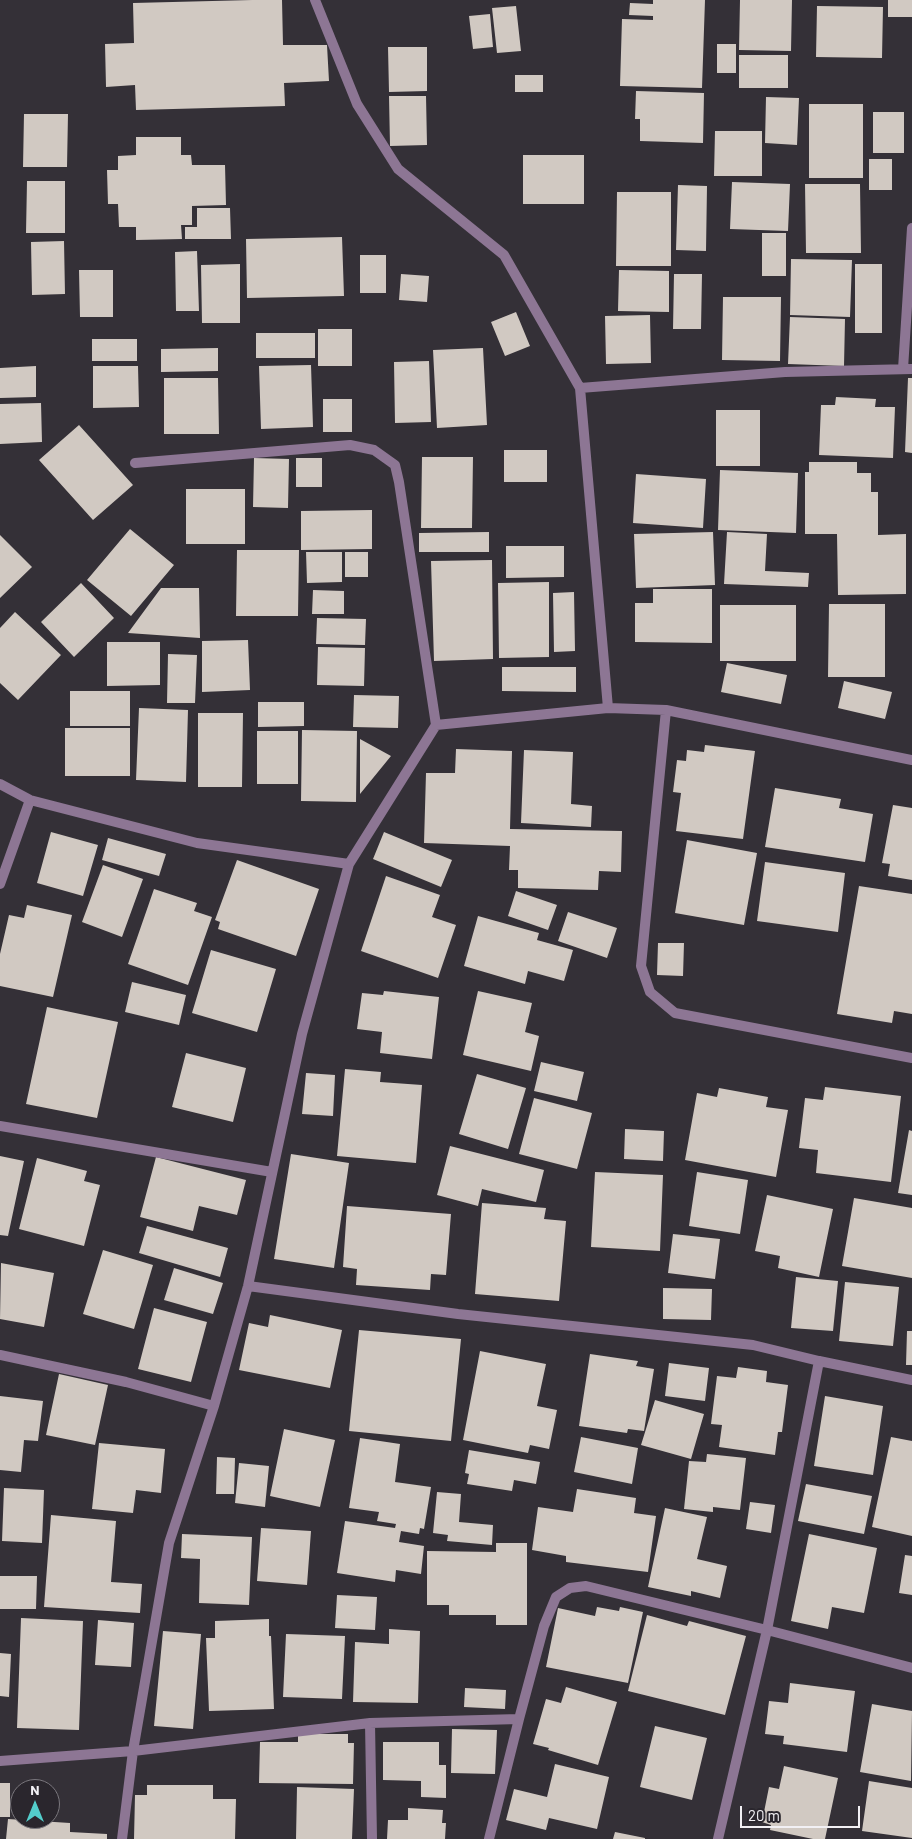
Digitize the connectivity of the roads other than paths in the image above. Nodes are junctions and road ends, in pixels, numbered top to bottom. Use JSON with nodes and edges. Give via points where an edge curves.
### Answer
{"nodes":[{"id":1,"x":315,"y":0,"type":"edge"},
{"id":2,"x":912,"y":228,"type":"edge"},
{"id":3,"x":907,"y":369,"type":"edge"},
{"id":4,"x":580,"y":388,"type":"junction"},
{"id":5,"x":134,"y":463,"type":"dead end"},
{"id":6,"x":608,"y":708,"type":"junction"},
{"id":7,"x":666,"y":710,"type":"junction"},
{"id":8,"x":436,"y":725,"type":"junction"},
{"id":9,"x":912,"y":760,"type":"edge"},
{"id":10,"x":0,"y":784,"type":"edge"},
{"id":11,"x":30,"y":800,"type":"junction"},
{"id":12,"x":349,"y":864,"type":"junction"},
{"id":13,"x":0,"y":884,"type":"edge"},
{"id":14,"x":912,"y":1058,"type":"edge"},
{"id":15,"x":0,"y":1126,"type":"edge"},
{"id":16,"x":272,"y":1172,"type":"junction"},
{"id":17,"x":248,"y":1286,"type":"junction"},
{"id":18,"x":0,"y":1355,"type":"edge"},
{"id":19,"x":819,"y":1361,"type":"junction"},
{"id":20,"x":912,"y":1380,"type":"edge"},
{"id":21,"x":214,"y":1406,"type":"junction"},
{"id":22,"x":767,"y":1630,"type":"junction"},
{"id":23,"x":912,"y":1668,"type":"edge"},
{"id":24,"x":519,"y":1719,"type":"junction"},
{"id":25,"x":370,"y":1723,"type":"junction"},
{"id":26,"x":133,"y":1751,"type":"junction"},
{"id":27,"x":0,"y":1761,"type":"edge"},
{"id":28,"x":122,"y":1839,"type":"edge"},
{"id":29,"x":372,"y":1839,"type":"edge"},
{"id":30,"x":488,"y":1839,"type":"edge"},
{"id":31,"x":718,"y":1839,"type":"edge"}],
"edges":[{"from":1,"to":4,"type":"street","via":[[357,104],[398,169],[504,254]]},
{"from":2,"to":3,"type":"street"},
{"from":3,"to":4,"type":"street","via":[[785,372]]},
{"from":4,"to":6,"type":"street"},
{"from":5,"to":8,"type":"street","via":[[350,445],[374,450],[394,465]]},
{"from":6,"to":7,"type":"street"},
{"from":6,"to":8,"type":"street"},
{"from":7,"to":9,"type":"street"},
{"from":7,"to":14,"type":"street","via":[[641,966],[650,992],[675,1013]]},
{"from":8,"to":12,"type":"street"},
{"from":10,"to":11,"type":"street"},
{"from":11,"to":12,"type":"street","via":[[197,843]]},
{"from":11,"to":13,"type":"street"},
{"from":12,"to":16,"type":"street","via":[[302,1034]]},
{"from":15,"to":16,"type":"street"},
{"from":16,"to":17,"type":"street"},
{"from":17,"to":19,"type":"street","via":[[458,1314],[753,1345]]},
{"from":17,"to":21,"type":"street"},
{"from":18,"to":21,"type":"street","via":[[126,1382]]},
{"from":19,"to":20,"type":"street"},
{"from":19,"to":22,"type":"street"},
{"from":21,"to":26,"type":"street","via":[[169,1542]]},
{"from":22,"to":23,"type":"street"},
{"from":22,"to":24,"type":"street","via":[[586,1586],[570,1588],[556,1597],[544,1626]]},
{"from":22,"to":31,"type":"street"},
{"from":24,"to":25,"type":"street"},
{"from":24,"to":30,"type":"street"},
{"from":25,"to":26,"type":"street"},
{"from":25,"to":29,"type":"street"},
{"from":26,"to":27,"type":"street"},
{"from":26,"to":28,"type":"street"}]}
